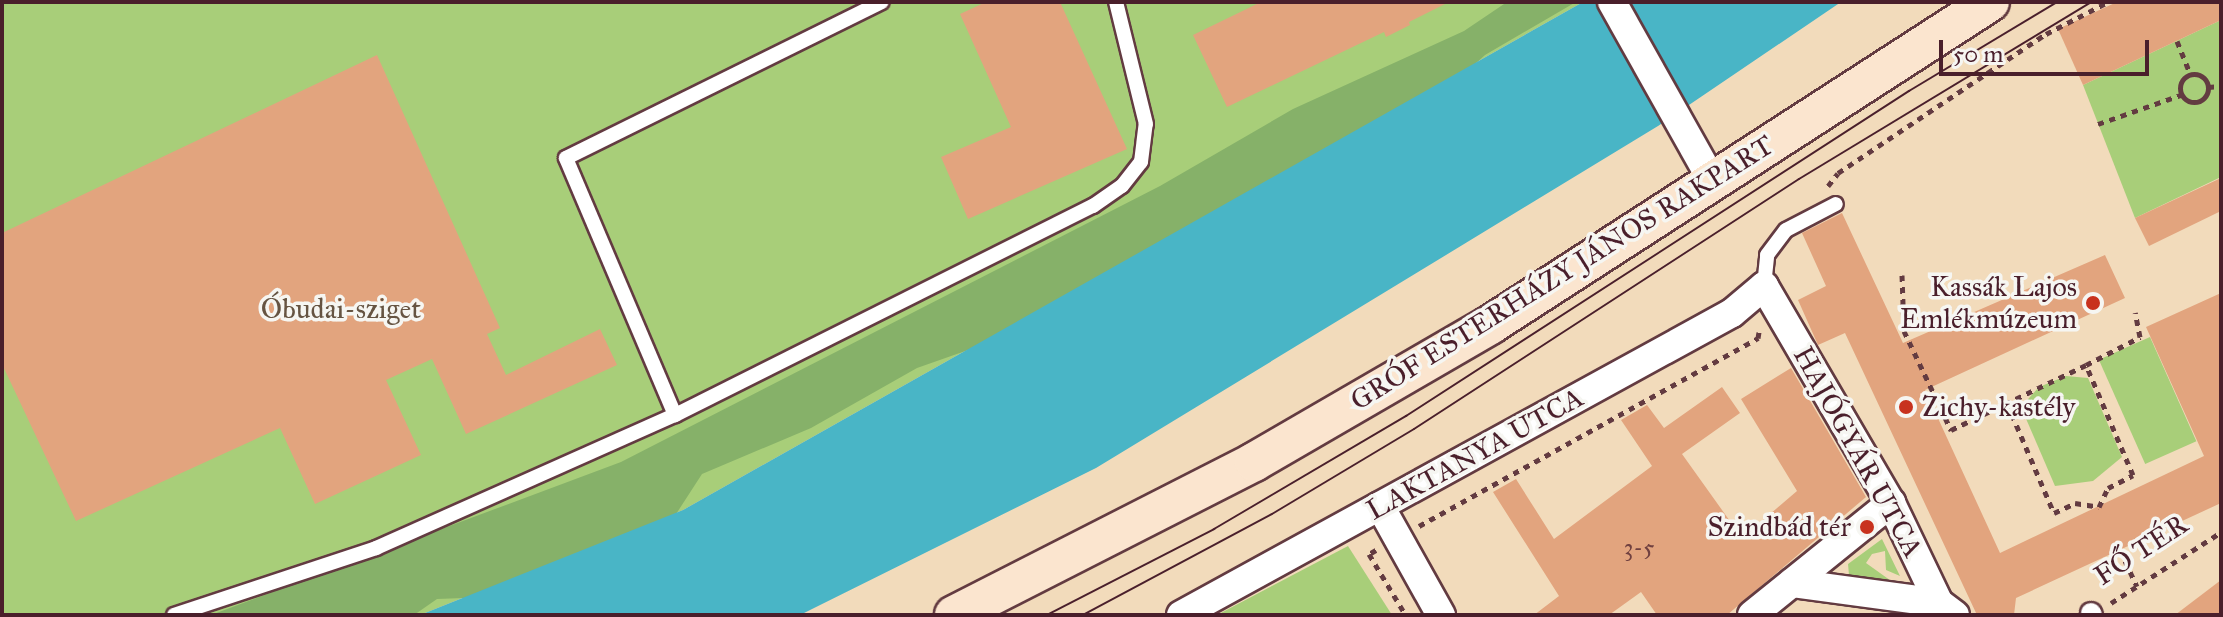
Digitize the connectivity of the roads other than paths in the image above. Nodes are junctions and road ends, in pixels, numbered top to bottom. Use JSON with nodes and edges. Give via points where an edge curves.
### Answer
{"nodes":[{"id":1,"x":881,"y":2,"type":"edge"},
{"id":2,"x":1612,"y":2,"type":"edge"},
{"id":3,"x":1990,"y":2,"type":"edge"},
{"id":4,"x":1120,"y":4,"type":"edge"},
{"id":5,"x":1712,"y":180,"type":"junction"},
{"id":6,"x":1836,"y":204,"type":"dead end"},
{"id":7,"x":1764,"y":286,"type":"junction"},
{"id":8,"x":675,"y":415,"type":"junction"},
{"id":9,"x":1891,"y":503,"type":"junction"},
{"id":10,"x":1380,"y":506,"type":"junction"},
{"id":11,"x":1792,"y":583,"type":"junction"},
{"id":12,"x":1947,"y":609,"type":"edge"},
{"id":13,"x":174,"y":615,"type":"edge"},
{"id":14,"x":954,"y":615,"type":"edge"},
{"id":15,"x":1181,"y":615,"type":"edge"},
{"id":16,"x":1441,"y":615,"type":"edge"},
{"id":17,"x":1752,"y":615,"type":"edge"}],
"edges":[{"from":1,"to":8,"type":"lane","via":[[566,158]]},
{"from":2,"to":5,"type":"street"},
{"from":3,"to":5,"type":"main road","name":"GRÓF ESTERHÁZY JÁNOS RAKPART"},
{"from":4,"to":8,"type":"lane","via":[[1146,124],[1141,162],[1122,186],[1038,235]]},
{"from":5,"to":14,"type":"main road","name":"GRÓF ESTERHÁZY JÁNOS RAKPART","via":[[1490,325],[1254,462]]},
{"from":6,"to":7,"type":"lane","via":[[1786,230],[1767,255]]},
{"from":7,"to":9,"type":"street","name":"HAJÓGYÁR UTCA"},
{"from":7,"to":10,"type":"street","name":"LAKTANYA UTCA","via":[[1732,313]]},
{"from":8,"to":13,"type":"lane","via":[[376,548]]},
{"from":9,"to":11,"type":"street"},
{"from":9,"to":12,"type":"street","name":"HAJÓGYÁR UTCA"},
{"from":10,"to":15,"type":"street","name":"LAKTANYA UTCA"},
{"from":10,"to":16,"type":"street"},
{"from":11,"to":12,"type":"street"},
{"from":11,"to":17,"type":"street"}]}
